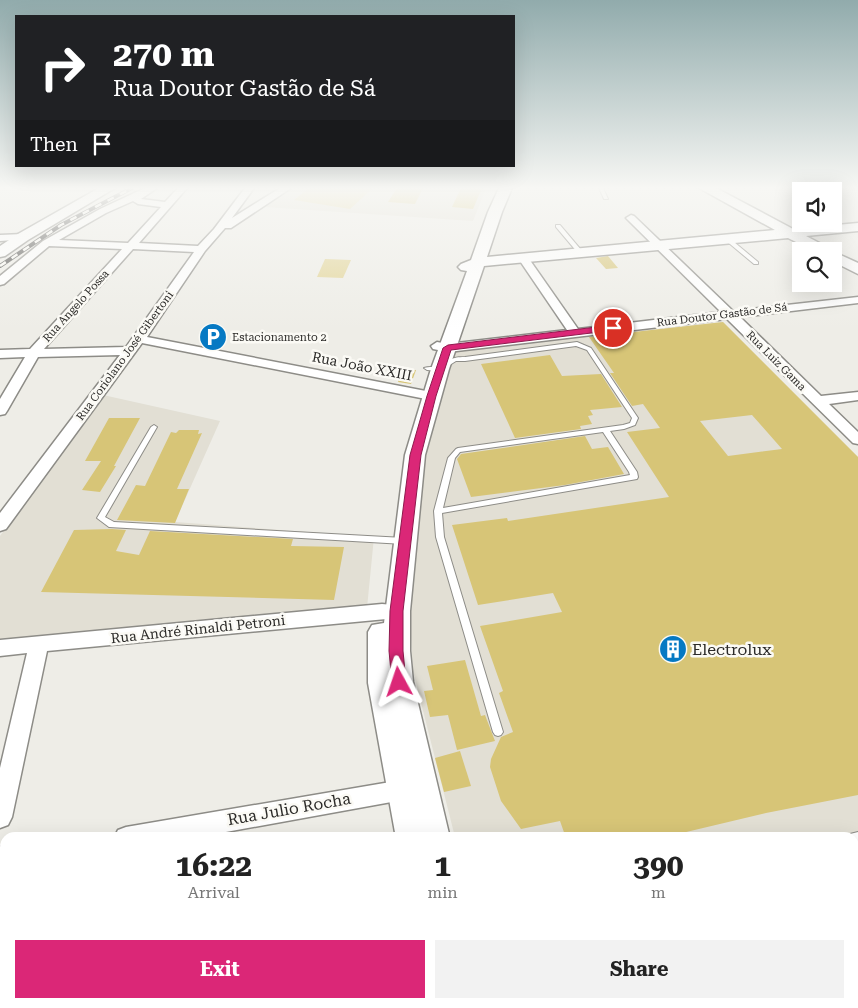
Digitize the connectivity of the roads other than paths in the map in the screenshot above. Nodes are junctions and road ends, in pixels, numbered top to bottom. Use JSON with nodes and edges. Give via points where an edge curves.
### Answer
{"nodes":[{"id":1,"x":26,"y":235,"type":"edge"},
{"id":2,"x":61,"y":235,"type":"edge"},
{"id":3,"x":139,"y":235,"type":"edge"},
{"id":4,"x":214,"y":235,"type":"edge"},
{"id":5,"x":482,"y":235,"type":"edge"},
{"id":6,"x":566,"y":235,"type":"edge"},
{"id":7,"x":648,"y":235,"type":"edge"},
{"id":8,"x":764,"y":235,"type":"edge"},
{"id":9,"x":794,"y":235,"type":"edge"},
{"id":10,"x":23,"y":237,"type":"junction"},
{"id":11,"x":0,"y":238,"type":"edge"},
{"id":12,"x":726,"y":238,"type":"junction"},
{"id":13,"x":807,"y":242,"type":"edge"},
{"id":14,"x":47,"y":243,"type":"junction"},
{"id":15,"x":658,"y":245,"type":"junction"},
{"id":16,"x":128,"y":247,"type":"junction"},
{"id":17,"x":201,"y":249,"type":"junction"},
{"id":18,"x":580,"y":252,"type":"junction"},
{"id":19,"x":0,"y":253,"type":"edge"},
{"id":20,"x":523,"y":258,"type":"junction"},
{"id":21,"x":842,"y":260,"type":"edge"},
{"id":22,"x":756,"y":263,"type":"dead end"},
{"id":23,"x":471,"y":265,"type":"junction"},
{"id":24,"x":858,"y":269,"type":"edge"},
{"id":25,"x":0,"y":282,"type":"edge"},
{"id":26,"x":858,"y":300,"type":"edge"},
{"id":27,"x":729,"y":313,"type":"junction"},
{"id":28,"x":575,"y":332,"type":"junction"},
{"id":29,"x":139,"y":339,"type":"junction"},
{"id":30,"x":130,"y":351,"type":"junction"},
{"id":31,"x":34,"y":353,"type":"junction"},
{"id":32,"x":0,"y":354,"type":"edge"},
{"id":33,"x":438,"y":358,"type":"junction"},
{"id":34,"x":425,"y":395,"type":"junction"},
{"id":35,"x":858,"y":396,"type":"edge"},
{"id":36,"x":817,"y":400,"type":"junction"},
{"id":37,"x":0,"y":411,"type":"edge"},
{"id":38,"x":154,"y":427,"type":"dead end"},
{"id":39,"x":605,"y":429,"type":"junction"},
{"id":40,"x":858,"y":440,"type":"edge"},
{"id":41,"x":438,"y":511,"type":"junction"},
{"id":42,"x":1,"y":523,"type":"edge"},
{"id":43,"x":396,"y":541,"type":"junction"},
{"id":44,"x":389,"y":611,"type":"junction"},
{"id":45,"x":39,"y":644,"type":"junction"},
{"id":46,"x":0,"y":648,"type":"edge"},
{"id":47,"x":498,"y":732,"type":"dead end"},
{"id":48,"x":412,"y":788,"type":"junction"},
{"id":49,"x":0,"y":817,"type":"edge"},
{"id":50,"x":160,"y":832,"type":"edge"},
{"id":51,"x":413,"y":832,"type":"edge"},
{"id":52,"x":431,"y":832,"type":"edge"}],
"edges":[{"from":1,"to":10,"type":"main road"},
{"from":2,"to":14,"type":"street"},
{"from":3,"to":16,"type":"street","name":"Rua Angelo Possa"},
{"from":4,"to":17,"type":"street","name":"Rua Coriolano José Gibertoni"},
{"from":5,"to":23,"type":"main road"},
{"from":6,"to":18,"type":"lane"},
{"from":7,"to":15,"type":"street","name":"Rua Luiz Gama"},
{"from":8,"to":12,"type":"main road"},
{"from":9,"to":13,"type":"main road"},
{"from":10,"to":11,"type":"street"},
{"from":10,"to":19,"type":"main road"},
{"from":12,"to":15,"type":"main road"},
{"from":12,"to":22,"type":"lane"},
{"from":14,"to":16,"type":"street"},
{"from":14,"to":25,"type":"street"},
{"from":15,"to":18,"type":"main road"},
{"from":15,"to":27,"type":"street","name":"Rua Luiz Gama"},
{"from":16,"to":17,"type":"street"},
{"from":16,"to":31,"type":"street","name":"Rua Angelo Possa"},
{"from":17,"to":29,"type":"street","name":"Rua Coriolano José Gibertoni"},
{"from":18,"to":20,"type":"main road"},
{"from":20,"to":23,"type":"main road"},
{"from":20,"to":28,"type":"street"},
{"from":21,"to":24,"type":"main road"},
{"from":23,"to":33,"type":"main road"},
{"from":26,"to":27,"type":"street","name":"Rua Doutor Gastão de Sá"},
{"from":27,"to":28,"type":"street","name":"Rua Doutor Gastão de Sá"},
{"from":27,"to":36,"type":"street","name":"Rua Luiz Gama"},
{"from":28,"to":33,"type":"street","name":"Rua Doutor Gastão de Sá"},
{"from":29,"to":30,"type":"street","name":"Rua Coriolano José Gibertoni"},
{"from":29,"to":34,"type":"street","name":"Rua João XXIII"},
{"from":30,"to":31,"type":"street"},
{"from":30,"to":42,"type":"street","name":"Rua Coriolano José Gibertoni"},
{"from":31,"to":32,"type":"street"},
{"from":31,"to":37,"type":"street","name":"Rua Angelo Possa"},
{"from":33,"to":34,"type":"main road"},
{"from":33,"to":39,"type":"lane","via":[[465,359],[577,344],[584,346],[635,418],[633,424],[624,428]]},
{"from":34,"to":43,"type":"main road"},
{"from":35,"to":36,"type":"street"},
{"from":36,"to":40,"type":"street","name":"Rua Luiz Gama"},
{"from":38,"to":43,"type":"lane","via":[[100,518],[112,525]]},
{"from":39,"to":41,"type":"lane","via":[[458,450],[452,458]]},
{"from":39,"to":41,"type":"lane","via":[[634,477]]},
{"from":41,"to":47,"type":"lane","via":[[440,537]]},
{"from":43,"to":44,"type":"main road"},
{"from":44,"to":45,"type":"street","name":"Rua André Rinaldi Petroni"},
{"from":44,"to":48,"type":"main road"},
{"from":45,"to":46,"type":"street","name":"Rua André Rinaldi Petroni"},
{"from":45,"to":49,"type":"street"},
{"from":48,"to":50,"type":"street","name":"Rua Julio Rocha"},
{"from":48,"to":51,"type":"main road"},
{"from":48,"to":52,"type":"main road"}]}
